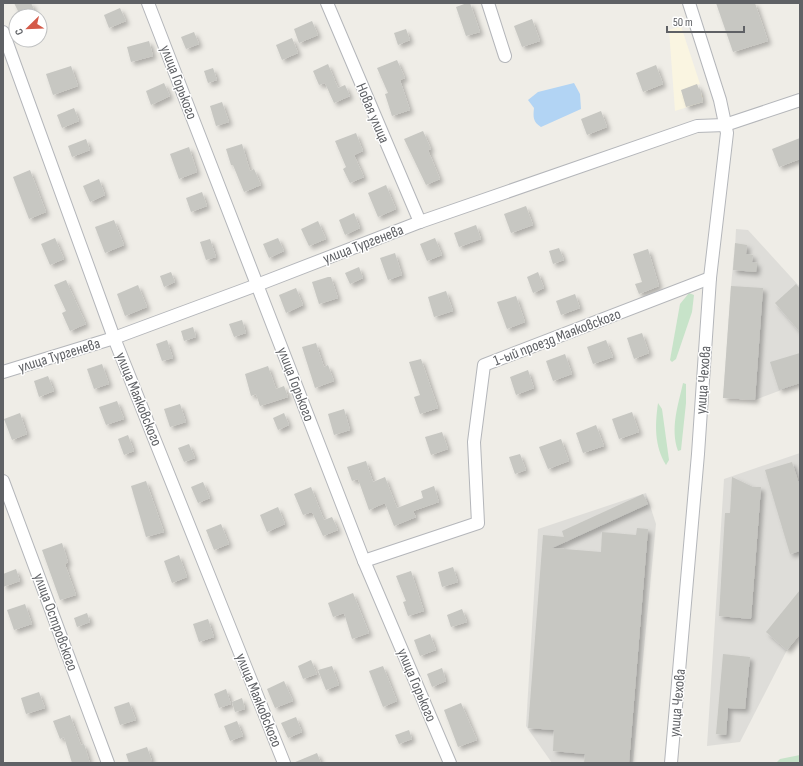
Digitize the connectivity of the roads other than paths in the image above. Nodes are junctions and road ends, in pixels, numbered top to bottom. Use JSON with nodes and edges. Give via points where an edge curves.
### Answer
{"nodes":[{"id":1,"x":148,"y":3,"type":"edge"},
{"id":2,"x":327,"y":3,"type":"edge"},
{"id":3,"x":488,"y":3,"type":"edge"},
{"id":4,"x":690,"y":3,"type":"edge"},
{"id":5,"x":3,"y":32,"type":"edge"},
{"id":6,"x":506,"y":56,"type":"dead end"},
{"id":7,"x":800,"y":100,"type":"edge"},
{"id":8,"x":725,"y":125,"type":"junction"},
{"id":9,"x":420,"y":222,"type":"junction"},
{"id":10,"x":710,"y":278,"type":"junction"},
{"id":11,"x":257,"y":285,"type":"junction"},
{"id":12,"x":114,"y":338,"type":"junction"},
{"id":13,"x":3,"y":372,"type":"edge"},
{"id":14,"x":3,"y":481,"type":"edge"},
{"id":15,"x":364,"y":561,"type":"junction"},
{"id":16,"x":108,"y":763,"type":"edge"},
{"id":17,"x":284,"y":763,"type":"edge"},
{"id":18,"x":450,"y":763,"type":"edge"},
{"id":19,"x":671,"y":763,"type":"edge"}],
"edges":[{"from":1,"to":11,"type":"street","name":"улица Горького"},
{"from":2,"to":9,"type":"street","name":"Новая улица"},
{"from":3,"to":6,"type":"street"},
{"from":4,"to":8,"type":"street","name":"улица Чехова","via":[[720,100]]},
{"from":5,"to":12,"type":"street","name":"улица Маяковского"},
{"from":7,"to":8,"type":"street","name":"улица Тургенева"},
{"from":8,"to":9,"type":"street","name":"улица Тургенева","via":[[697,126]]},
{"from":8,"to":10,"type":"street","name":"улица Чехова","via":[[727,133]]},
{"from":9,"to":11,"type":"street","name":"улица Тургенева"},
{"from":10,"to":15,"type":"street","name":"1-ый проезд Маяковского","via":[[484,365],[474,442],[478,523]]},
{"from":10,"to":19,"type":"street","name":"улица Чехова","via":[[698,454]]},
{"from":11,"to":12,"type":"street","name":"улица Тургенева"},
{"from":11,"to":15,"type":"street","name":"улица Горького"},
{"from":12,"to":13,"type":"street","name":"улица Тургенева"},
{"from":12,"to":17,"type":"street","name":"улица Маяковского"},
{"from":14,"to":16,"type":"street","name":"улица Островского"},
{"from":15,"to":18,"type":"street","name":"улица Горького"}]}
